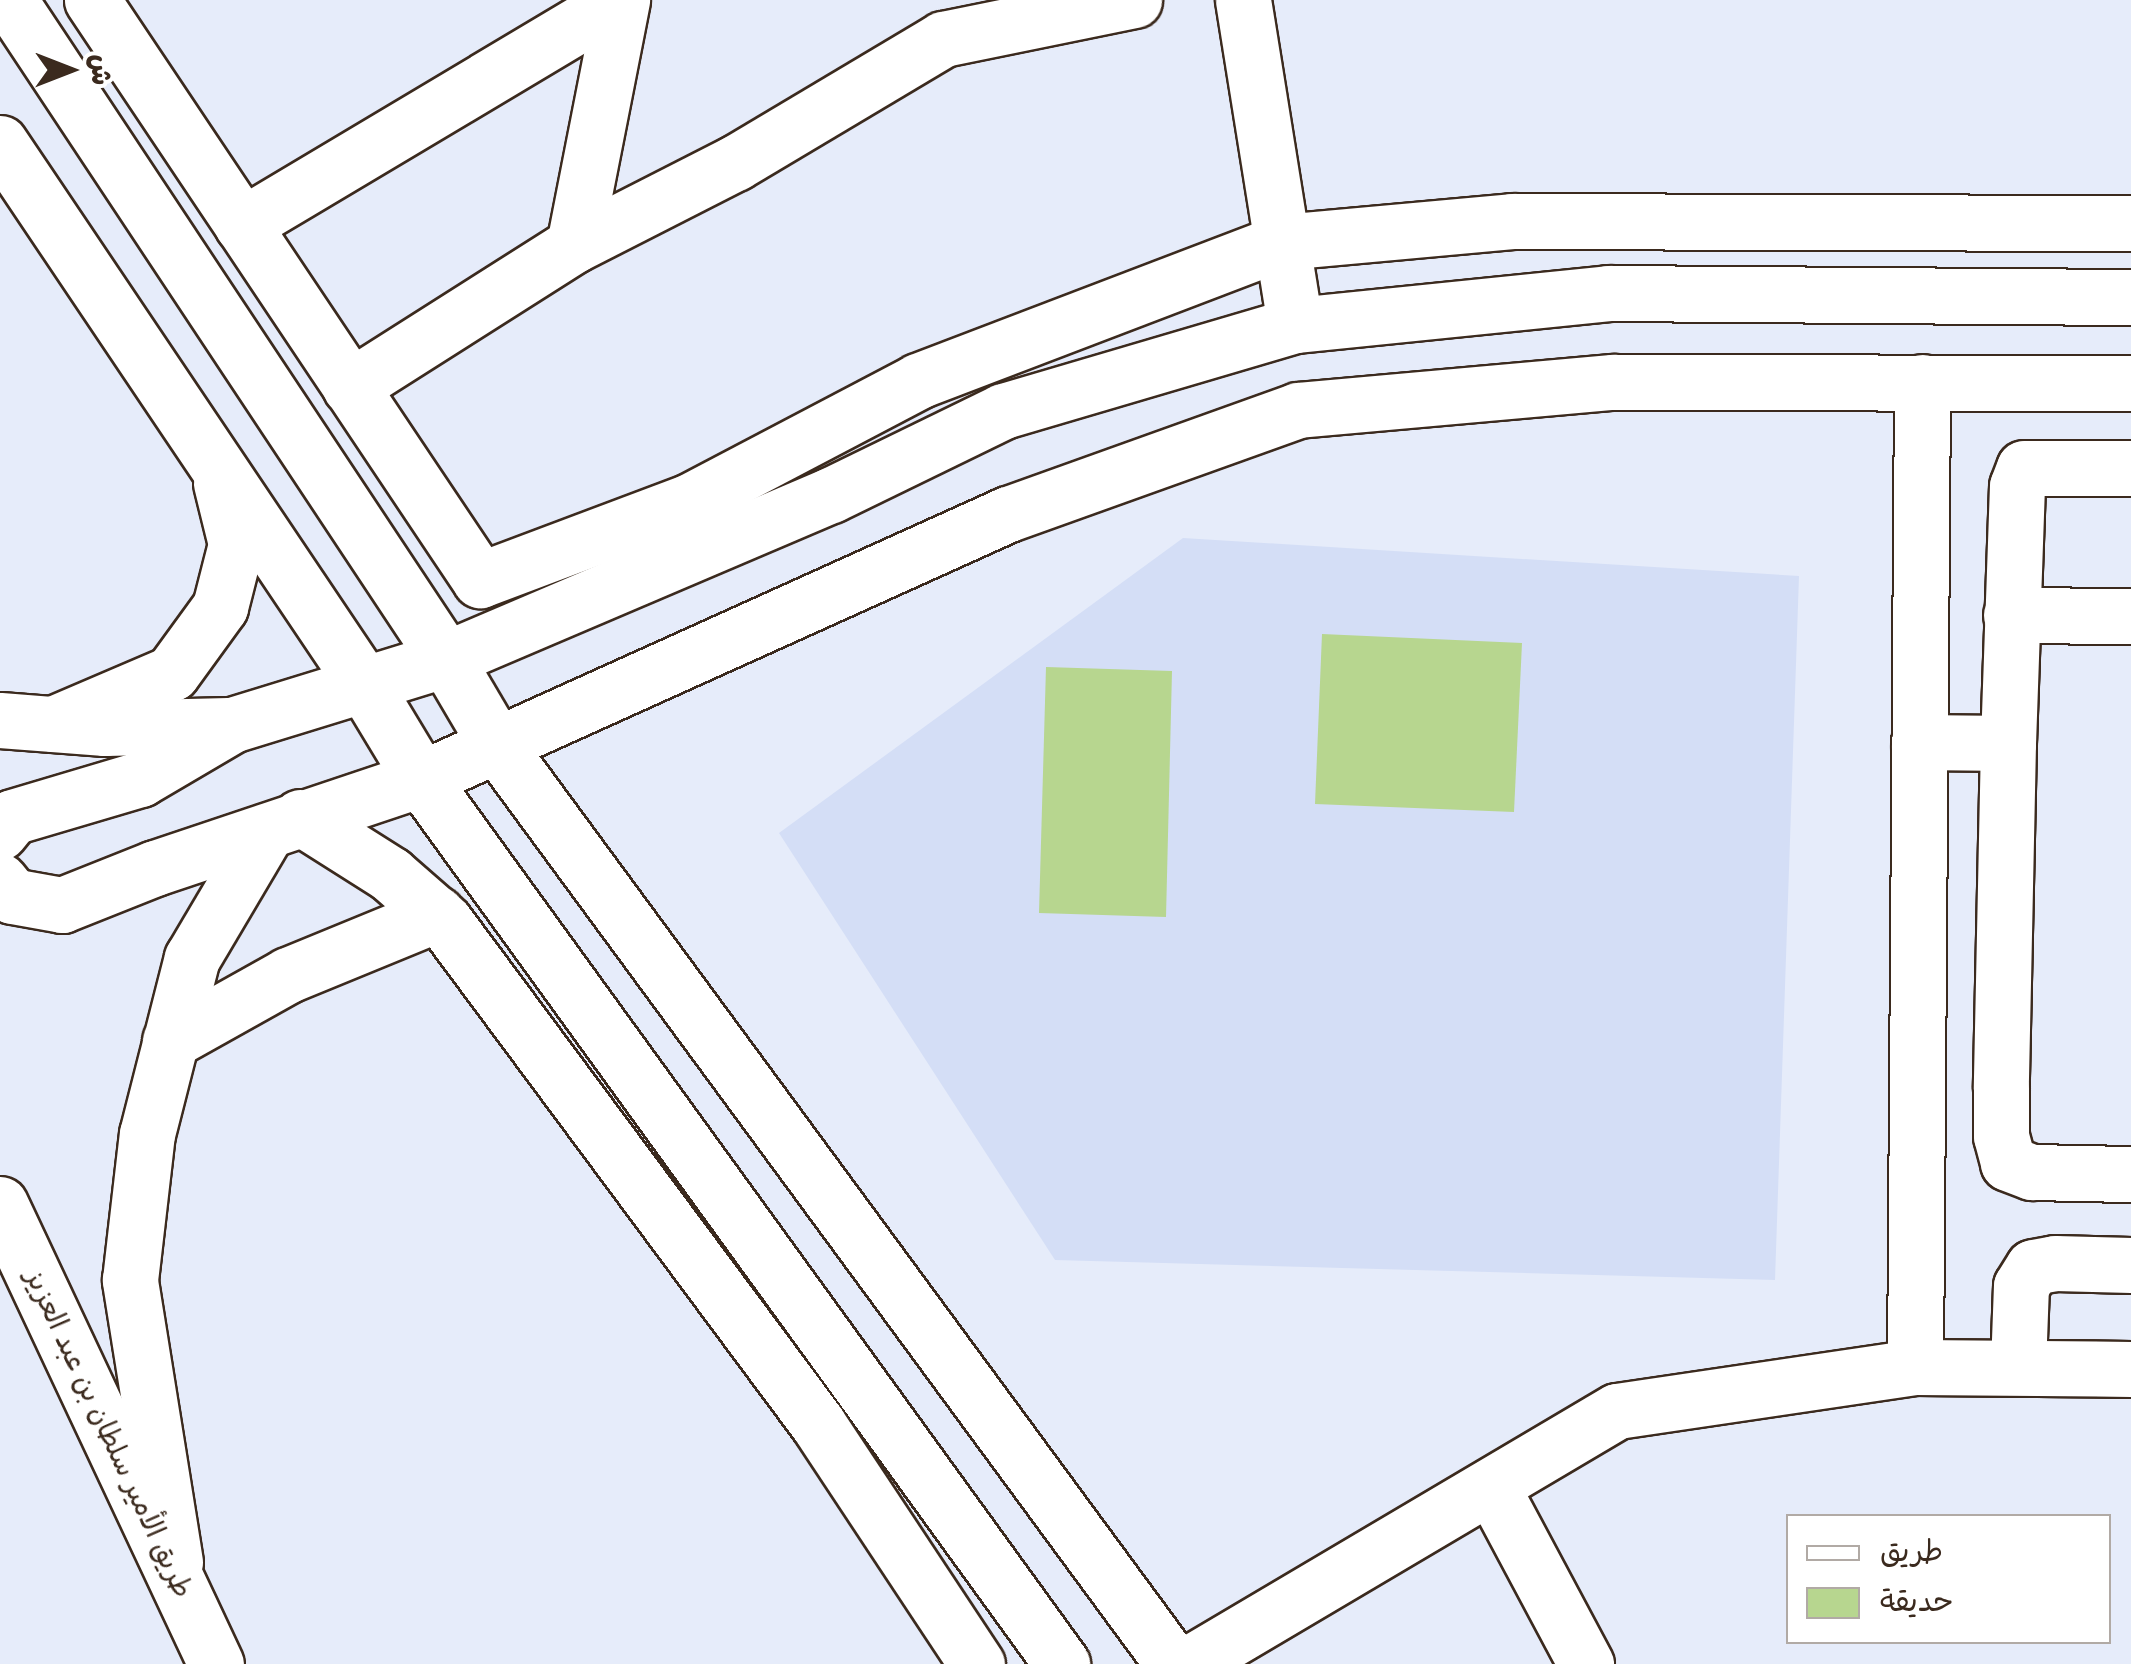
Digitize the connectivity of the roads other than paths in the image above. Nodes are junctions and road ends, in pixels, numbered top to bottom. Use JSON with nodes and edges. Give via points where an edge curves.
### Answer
{"nodes":[{"id":1,"x":8,"y":0,"type":"edge"},
{"id":2,"x":92,"y":0,"type":"edge"},
{"id":3,"x":621,"y":0,"type":"edge"},
{"id":4,"x":1134,"y":0,"type":"edge"},
{"id":5,"x":1243,"y":0,"type":"edge"},
{"id":6,"x":942,"y":19,"type":"edge"},
{"id":7,"x":0,"y":143,"type":"edge"},
{"id":8,"x":1606,"y":221,"type":"junction"},
{"id":9,"x":2131,"y":223,"type":"edge"},
{"id":10,"x":242,"y":226,"type":"junction"},
{"id":11,"x":1282,"y":242,"type":"junction"},
{"id":12,"x":574,"y":246,"type":"junction"},
{"id":13,"x":1608,"y":293,"type":"junction"},
{"id":14,"x":2131,"y":297,"type":"edge"},
{"id":15,"x":1296,"y":325,"type":"junction"},
{"id":16,"x":1024,"y":340,"type":"junction"},
{"id":17,"x":1922,"y":382,"type":"junction"},
{"id":18,"x":2131,"y":383,"type":"edge"},
{"id":19,"x":350,"y":387,"type":"junction"},
{"id":20,"x":1054,"y":396,"type":"junction"},
{"id":21,"x":217,"y":466,"type":"junction"},
{"id":22,"x":2131,"y":468,"type":"edge"},
{"id":23,"x":2011,"y":615,"type":"junction"},
{"id":24,"x":2131,"y":616,"type":"edge"},
{"id":25,"x":446,"y":659,"type":"junction"},
{"id":26,"x":365,"y":686,"type":"junction"},
{"id":27,"x":26,"y":722,"type":"edge"},
{"id":28,"x":232,"y":725,"type":"junction"},
{"id":29,"x":1919,"y":742,"type":"junction"},
{"id":30,"x":2008,"y":743,"type":"junction"},
{"id":31,"x":496,"y":744,"type":"junction"},
{"id":32,"x":421,"y":779,"type":"junction"},
{"id":33,"x":284,"y":824,"type":"junction"},
{"id":34,"x":0,"y":832,"type":"edge"},
{"id":35,"x":0,"y":881,"type":"edge"},
{"id":36,"x":436,"y":914,"type":"junction"},
{"id":37,"x":170,"y":1041,"type":"junction"},
{"id":38,"x":2001,"y":1088,"type":"junction"},
{"id":39,"x":1917,"y":1091,"type":"junction"},
{"id":40,"x":2131,"y":1174,"type":"edge"},
{"id":41,"x":0,"y":1204,"type":"edge"},
{"id":42,"x":2131,"y":1265,"type":"edge"},
{"id":43,"x":1915,"y":1367,"type":"junction"},
{"id":44,"x":2018,"y":1368,"type":"junction"},
{"id":45,"x":2131,"y":1369,"type":"edge"},
{"id":46,"x":1491,"y":1486,"type":"junction"},
{"id":47,"x":180,"y":1590,"type":"junction"},
{"id":48,"x":216,"y":1664,"type":"edge"},
{"id":49,"x":977,"y":1664,"type":"edge"},
{"id":50,"x":1062,"y":1664,"type":"edge"},
{"id":51,"x":1173,"y":1664,"type":"edge"},
{"id":52,"x":1188,"y":1664,"type":"edge"},
{"id":53,"x":1586,"y":1664,"type":"edge"}],
"edges":[{"from":1,"to":25,"type":"main road"},
{"from":2,"to":10,"type":"main road"},
{"from":3,"to":10,"type":"main road"},
{"from":3,"to":12,"type":"main road"},
{"from":4,"to":6,"type":"main road"},
{"from":5,"to":11,"type":"main road"},
{"from":6,"to":12,"type":"main road","via":[[735,163]]},
{"from":7,"to":21,"type":"main road"},
{"from":8,"to":9,"type":"main road"},
{"from":8,"to":11,"type":"main road","via":[[1512,221]]},
{"from":8,"to":13,"type":"main road"},
{"from":10,"to":19,"type":"main road"},
{"from":11,"to":15,"type":"main road"},
{"from":11,"to":16,"type":"main road"},
{"from":12,"to":19,"type":"main road"},
{"from":13,"to":14,"type":"main road"},
{"from":13,"to":15,"type":"main road"},
{"from":15,"to":20,"type":"main road"},
{"from":16,"to":19,"type":"main road","via":[[918,381],[688,502],[480,580]]},
{"from":16,"to":20,"type":"main road"},
{"from":17,"to":18,"type":"main road"},
{"from":17,"to":29,"type":"main road"},
{"from":17,"to":31,"type":"main road","via":[[1612,382],[1298,410],[1008,514]]},
{"from":20,"to":25,"type":"main road","via":[[1003,412],[831,494]]},
{"from":21,"to":26,"type":"main road"},
{"from":21,"to":27,"type":"main road","via":[[236,544],[220,607],[172,672]]},
{"from":22,"to":23,"type":"main road","via":[[2024,468],[2017,486]]},
{"from":23,"to":24,"type":"main road"},
{"from":23,"to":30,"type":"main road"},
{"from":25,"to":26,"type":"main road"},
{"from":25,"to":31,"type":"main road"},
{"from":26,"to":28,"type":"main road"},
{"from":26,"to":32,"type":"main road"},
{"from":27,"to":28,"type":"main road"},
{"from":28,"to":34,"type":"main road","via":[[140,780],[12,817]]},
{"from":29,"to":30,"type":"main road"},
{"from":29,"to":39,"type":"main road"},
{"from":30,"to":38,"type":"main road"},
{"from":31,"to":32,"type":"main road"},
{"from":31,"to":51,"type":"main road"},
{"from":32,"to":33,"type":"main road"},
{"from":32,"to":50,"type":"main road"},
{"from":33,"to":35,"type":"main road","via":[[62,905],[12,896]]},
{"from":33,"to":36,"type":"main road","via":[[390,874]]},
{"from":33,"to":37,"type":"main road","via":[[192,958]]},
{"from":36,"to":37,"type":"main road","via":[[288,976]]},
{"from":36,"to":49,"type":"main road","via":[[818,1424]]},
{"from":37,"to":47,"type":"main road","via":[[146,1134],[130,1280]]},
{"from":38,"to":39,"type":"main road"},
{"from":38,"to":40,"type":"main road","via":[[2008,1163],[2032,1172]]},
{"from":39,"to":43,"type":"main road"},
{"from":41,"to":47,"type":"main road","name":"طريق الأمير سلطان بن عبد العزيز"},
{"from":42,"to":44,"type":"main road","via":[[2032,1267],[2022,1286]]},
{"from":43,"to":44,"type":"main road"},
{"from":43,"to":46,"type":"main road","via":[[1618,1411]]},
{"from":44,"to":45,"type":"main road"},
{"from":46,"to":52,"type":"main road"},
{"from":46,"to":53,"type":"main road"},
{"from":47,"to":48,"type":"main road","name":"طريق الأمير سلطان بن عبد العزيز"}]}
